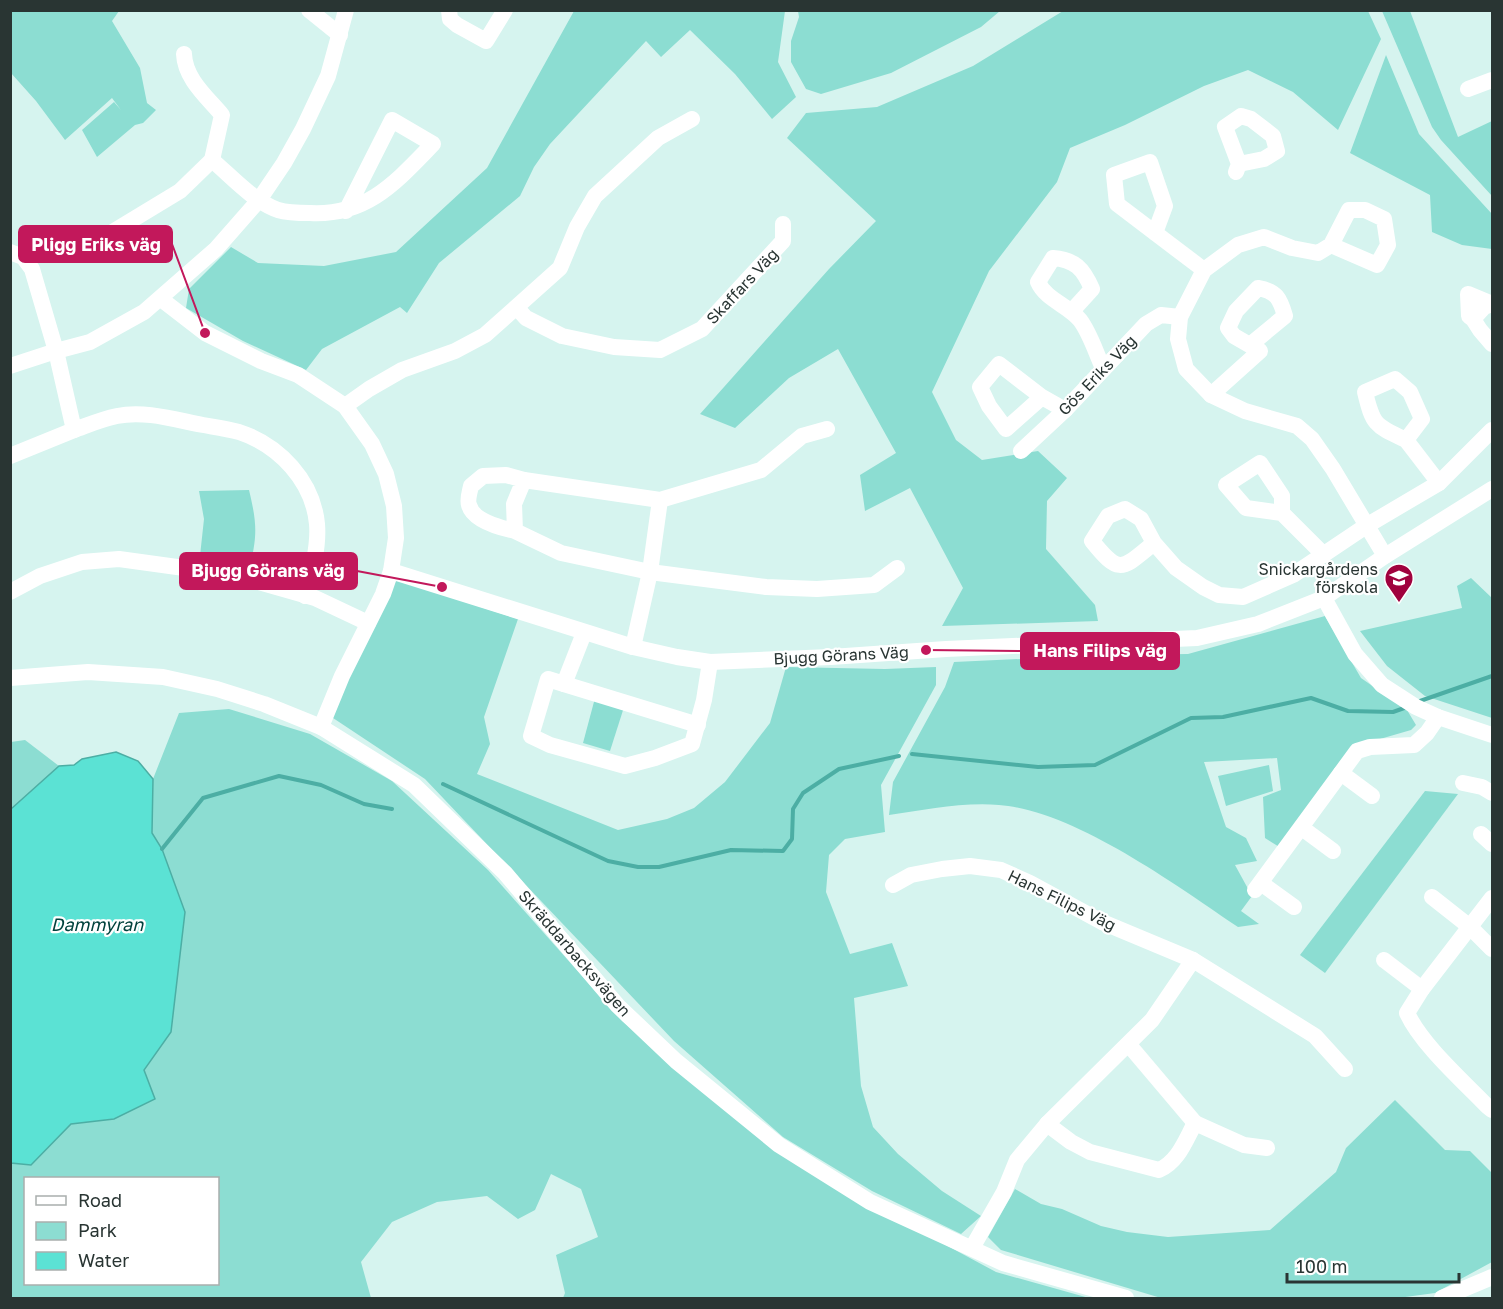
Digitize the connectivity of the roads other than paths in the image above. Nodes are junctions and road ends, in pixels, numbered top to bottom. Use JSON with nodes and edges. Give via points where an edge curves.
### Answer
{"nodes":[{"id":1,"x":309,"y":10,"type":"edge"},
{"id":2,"x":346,"y":10,"type":"edge"},
{"id":3,"x":449,"y":10,"type":"edge"},
{"id":4,"x":505,"y":10,"type":"edge"},
{"id":5,"x":340,"y":35,"type":"junction"},
{"id":6,"x":184,"y":54,"type":"dead end"},
{"id":7,"x":1492,"y":80,"type":"edge"},
{"id":8,"x":1468,"y":89,"type":"dead end"},
{"id":9,"x":692,"y":119,"type":"dead end"},
{"id":10,"x":212,"y":160,"type":"junction"},
{"id":11,"x":259,"y":200,"type":"junction"},
{"id":12,"x":346,"y":211,"type":"junction"},
{"id":13,"x":783,"y":224,"type":"dead end"},
{"id":14,"x":114,"y":231,"type":"dead end"},
{"id":15,"x":1155,"y":233,"type":"dead end"},
{"id":16,"x":1331,"y":245,"type":"dead end"},
{"id":17,"x":10,"y":252,"type":"edge"},
{"id":18,"x":1204,"y":270,"type":"junction"},
{"id":19,"x":161,"y":299,"type":"junction"},
{"id":20,"x":1492,"y":304,"type":"edge"},
{"id":21,"x":517,"y":308,"type":"junction"},
{"id":22,"x":1072,"y":311,"type":"dead end"},
{"id":23,"x":1180,"y":317,"type":"junction"},
{"id":24,"x":1492,"y":344,"type":"edge"},
{"id":25,"x":1250,"y":345,"type":"dead end"},
{"id":26,"x":56,"y":351,"type":"junction"},
{"id":27,"x":10,"y":366,"type":"edge"},
{"id":28,"x":1103,"y":368,"type":"junction"},
{"id":29,"x":1211,"y":395,"type":"junction"},
{"id":30,"x":1042,"y":397,"type":"dead end"},
{"id":31,"x":345,"y":406,"type":"junction"},
{"id":32,"x":1065,"y":410,"type":"junction"},
{"id":33,"x":827,"y":429,"type":"dead end"},
{"id":34,"x":74,"y":430,"type":"junction"},
{"id":35,"x":1492,"y":430,"type":"edge"},
{"id":36,"x":1406,"y":440,"type":"dead end"},
{"id":37,"x":1021,"y":451,"type":"dead end"},
{"id":38,"x":10,"y":456,"type":"edge"},
{"id":39,"x":524,"y":480,"type":"junction"},
{"id":40,"x":1439,"y":483,"type":"junction"},
{"id":41,"x":1492,"y":489,"type":"edge"},
{"id":42,"x":660,"y":500,"type":"junction"},
{"id":43,"x":1282,"y":513,"type":"dead end"},
{"id":44,"x":1366,"y":525,"type":"junction"},
{"id":45,"x":515,"y":531,"type":"junction"},
{"id":46,"x":1154,"y":543,"type":"dead end"},
{"id":47,"x":1323,"y":554,"type":"junction"},
{"id":48,"x":1385,"y":556,"type":"junction"},
{"id":49,"x":897,"y":568,"type":"dead end"},
{"id":50,"x":391,"y":571,"type":"junction"},
{"id":51,"x":650,"y":572,"type":"junction"},
{"id":52,"x":10,"y":592,"type":"edge"},
{"id":53,"x":305,"y":596,"type":"junction"},
{"id":54,"x":1324,"y":598,"type":"junction"},
{"id":55,"x":368,"y":622,"type":"junction"},
{"id":56,"x":584,"y":633,"type":"junction"},
{"id":57,"x":633,"y":647,"type":"junction"},
{"id":58,"x":710,"y":662,"type":"junction"},
{"id":59,"x":10,"y":678,"type":"edge"},
{"id":60,"x":564,"y":684,"type":"junction"},
{"id":61,"x":1438,"y":717,"type":"junction"},
{"id":62,"x":698,"y":724,"type":"junction"},
{"id":63,"x":321,"y":727,"type":"junction"},
{"id":64,"x":1492,"y":735,"type":"edge"},
{"id":65,"x":1341,"y":773,"type":"junction"},
{"id":66,"x":1463,"y":783,"type":"dead end"},
{"id":67,"x":1492,"y":793,"type":"edge"},
{"id":68,"x":1372,"y":796,"type":"dead end"},
{"id":69,"x":1302,"y":828,"type":"junction"},
{"id":70,"x":1333,"y":851,"type":"dead end"},
{"id":71,"x":893,"y":885,"type":"dead end"},
{"id":72,"x":1432,"y":897,"type":"dead end"},
{"id":73,"x":1492,"y":898,"type":"edge"},
{"id":74,"x":1294,"y":907,"type":"dead end"},
{"id":75,"x":1470,"y":927,"type":"junction"},
{"id":76,"x":1492,"y":949,"type":"edge"},
{"id":77,"x":1193,"y":960,"type":"junction"},
{"id":78,"x":1384,"y":960,"type":"dead end"},
{"id":79,"x":1422,"y":989,"type":"junction"},
{"id":80,"x":1129,"y":1045,"type":"junction"},
{"id":81,"x":1345,"y":1069,"type":"dead end"},
{"id":82,"x":1492,"y":1110,"type":"edge"},
{"id":83,"x":1195,"y":1123,"type":"junction"},
{"id":84,"x":1047,"y":1124,"type":"junction"},
{"id":85,"x":1267,"y":1148,"type":"dead end"},
{"id":86,"x":972,"y":1248,"type":"junction"},
{"id":87,"x":1492,"y":1277,"type":"edge"},
{"id":88,"x":1125,"y":1299,"type":"edge"},
{"id":89,"x":1442,"y":1299,"type":"edge"}],
"edges":[{"from":1,"to":5,"type":"street"},
{"from":2,"to":5,"type":"street"},
{"from":3,"to":4,"type":"street","via":[[450,19],[457,25],[486,41]]},
{"from":5,"to":11,"type":"street","via":[[328,76],[303,129]]},
{"from":6,"to":10,"type":"street","via":[[190,76],[222,115]]},
{"from":7,"to":8,"type":"street"},
{"from":9,"to":21,"type":"street","via":[[658,138],[595,196],[560,268]]},
{"from":10,"to":11,"type":"street"},
{"from":10,"to":14,"type":"street","via":[[180,191]]},
{"from":11,"to":12,"type":"street","via":[[279,210],[298,213]]},
{"from":11,"to":19,"type":"street","via":[[216,249]]},
{"from":12,"to":12,"type":"street","via":[[392,120],[433,144],[380,194]]},
{"from":13,"to":21,"type":"street","name":"Skaffars Väg","via":[[783,241],[702,329],[660,350],[614,347],[562,336],[526,318]]},
{"from":15,"to":18,"type":"street"},
{"from":16,"to":18,"type":"street","via":[[1318,254],[1264,237],[1238,245]]},
{"from":17,"to":26,"type":"street","via":[[23,257],[32,269]]},
{"from":18,"to":23,"type":"street"},
{"from":19,"to":26,"type":"street","via":[[90,342]]},
{"from":19,"to":31,"type":"street","via":[[205,333],[298,375]]},
{"from":20,"to":24,"type":"street","via":[[1473,319]]},
{"from":21,"to":31,"type":"street","via":[[486,335],[402,370]]},
{"from":22,"to":28,"type":"street","name":"Gös Eriks Väg","via":[[1082,322]]},
{"from":23,"to":28,"type":"street","name":"Gös Eriks Väg","via":[[1161,315],[1146,324]]},
{"from":23,"to":29,"type":"street","via":[[1178,339],[1186,369]]},
{"from":25,"to":29,"type":"street","via":[[1260,351]]},
{"from":26,"to":27,"type":"street"},
{"from":26,"to":34,"type":"street"},
{"from":28,"to":32,"type":"street","name":"Gös Eriks Väg"},
{"from":29,"to":44,"type":"street","via":[[1245,411],[1297,426],[1312,439],[1333,469]]},
{"from":30,"to":32,"type":"street","name":"Gös Eriks Väg"},
{"from":31,"to":50,"type":"street","via":[[372,444],[386,474],[396,538]]},
{"from":32,"to":37,"type":"street","name":"Gös Eriks Väg"},
{"from":33,"to":42,"type":"street","via":[[802,436],[761,470]]},
{"from":34,"to":38,"type":"street"},
{"from":34,"to":53,"type":"street","via":[[118,415],[157,415],[239,432],[264,444],[289,462],[312,500],[317,525]]},
{"from":35,"to":40,"type":"street"},
{"from":36,"to":40,"type":"street"},
{"from":39,"to":42,"type":"street"},
{"from":39,"to":45,"type":"street","via":[[514,504]]},
{"from":39,"to":45,"type":"street","via":[[483,476],[471,486],[468,504],[474,515]]},
{"from":40,"to":44,"type":"street"},
{"from":41,"to":48,"type":"street"},
{"from":42,"to":51,"type":"street"},
{"from":43,"to":47,"type":"street"},
{"from":44,"to":47,"type":"street"},
{"from":44,"to":48,"type":"street"},
{"from":45,"to":51,"type":"street","via":[[561,553]]},
{"from":46,"to":47,"type":"street","via":[[1176,568],[1203,587],[1219,595],[1243,597],[1293,575]]},
{"from":48,"to":54,"type":"street"},
{"from":49,"to":51,"type":"street","via":[[874,585],[817,589],[766,587]]},
{"from":50,"to":55,"type":"street"},
{"from":50,"to":56,"type":"street","name":"Bjugg Görans Väg"},
{"from":51,"to":57,"type":"street"},
{"from":52,"to":53,"type":"street","via":[[40,576],[82,562],[119,559],[206,571]]},
{"from":53,"to":55,"type":"street"},
{"from":54,"to":58,"type":"street","name":"Bjugg Görans Väg","via":[[1258,624],[1197,638]]},
{"from":54,"to":61,"type":"street","via":[[1355,654],[1382,685]]},
{"from":55,"to":63,"type":"street"},
{"from":56,"to":57,"type":"street","name":"Bjugg Görans Väg"},
{"from":56,"to":60,"type":"street"},
{"from":57,"to":58,"type":"street","name":"Bjugg Görans Väg"},
{"from":58,"to":62,"type":"street"},
{"from":59,"to":63,"type":"street","name":"Skräddarbacksvägen","via":[[88,672],[163,677],[236,695]]},
{"from":60,"to":62,"type":"street"},
{"from":60,"to":62,"type":"street","via":[[548,679],[531,736],[550,745],[625,766],[692,744]]},
{"from":61,"to":64,"type":"street"},
{"from":61,"to":65,"type":"street","via":[[1414,745],[1357,750]]},
{"from":63,"to":86,"type":"street","name":"Skräddarbacksvägen","via":[[414,785],[505,873],[618,1005],[676,1061],[779,1145],[870,1202]]},
{"from":65,"to":68,"type":"street"},
{"from":65,"to":69,"type":"street"},
{"from":66,"to":67,"type":"street"},
{"from":69,"to":70,"type":"street"},
{"from":69,"to":74,"type":"street","via":[[1258,886]]},
{"from":71,"to":77,"type":"street","name":"Hans Filips Väg","via":[[911,875],[942,868],[1002,870],[1102,922]]},
{"from":72,"to":75,"type":"street"},
{"from":73,"to":75,"type":"street"},
{"from":75,"to":76,"type":"street"},
{"from":75,"to":79,"type":"street"},
{"from":77,"to":80,"type":"street","via":[[1152,1020]]},
{"from":77,"to":81,"type":"street","name":"Hans Filips Väg","via":[[1315,1036]]},
{"from":78,"to":79,"type":"street"},
{"from":79,"to":82,"type":"street","via":[[1407,1013],[1413,1026]]},
{"from":80,"to":83,"type":"street"},
{"from":80,"to":84,"type":"street"},
{"from":83,"to":84,"type":"street","via":[[1175,1160],[1159,1170],[1090,1152]]},
{"from":83,"to":85,"type":"street","via":[[1244,1145]]},
{"from":84,"to":86,"type":"street","via":[[1017,1160]]},
{"from":86,"to":88,"type":"street","name":"Skräddarbacksvägen","via":[[1003,1263]]},
{"from":87,"to":89,"type":"street"}]}
